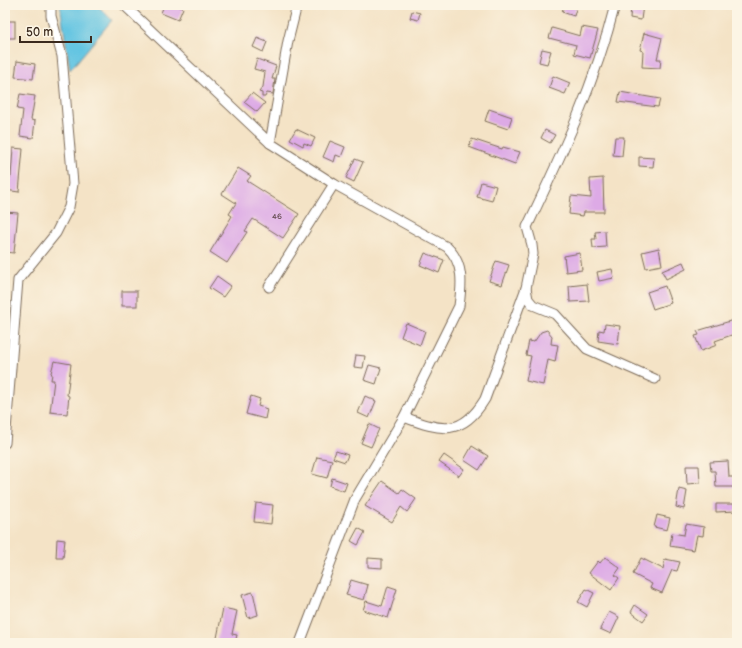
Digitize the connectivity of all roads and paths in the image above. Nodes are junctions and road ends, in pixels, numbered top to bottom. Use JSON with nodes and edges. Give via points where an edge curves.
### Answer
{"nodes":[{"id":1,"x":51,"y":5,"type":"edge"},
{"id":2,"x":124,"y":5,"type":"edge"},
{"id":3,"x":298,"y":5,"type":"edge"},
{"id":4,"x":615,"y":5,"type":"edge"},
{"id":5,"x":270,"y":143,"type":"junction"},
{"id":6,"x":334,"y":184,"type":"junction"},
{"id":7,"x":269,"y":287,"type":"dead end"},
{"id":8,"x":526,"y":288,"type":"junction"},
{"id":9,"x":655,"y":379,"type":"dead end"},
{"id":10,"x":404,"y":417,"type":"junction"},
{"id":11,"x":5,"y":443,"type":"edge"},
{"id":12,"x":300,"y":643,"type":"edge"}],
"edges":[{"from":1,"to":11,"type":"street","via":[[62,56],[72,184],[69,207],[56,233],[18,280]]},
{"from":2,"to":5,"type":"street"},
{"from":3,"to":5,"type":"street","via":[[288,41]]},
{"from":4,"to":8,"type":"street","via":[[604,48],[569,139],[527,227],[532,254]]},
{"from":5,"to":6,"type":"street"},
{"from":6,"to":7,"type":"street"},
{"from":6,"to":10,"type":"street","via":[[447,247],[456,256],[462,288],[459,306]]},
{"from":8,"to":9,"type":"street","via":[[528,299],[533,305],[555,314],[587,349]]},
{"from":8,"to":10,"type":"street","via":[[485,399],[477,413],[465,423],[450,428],[433,428]]},
{"from":10,"to":12,"type":"street","via":[[355,498]]}]}
